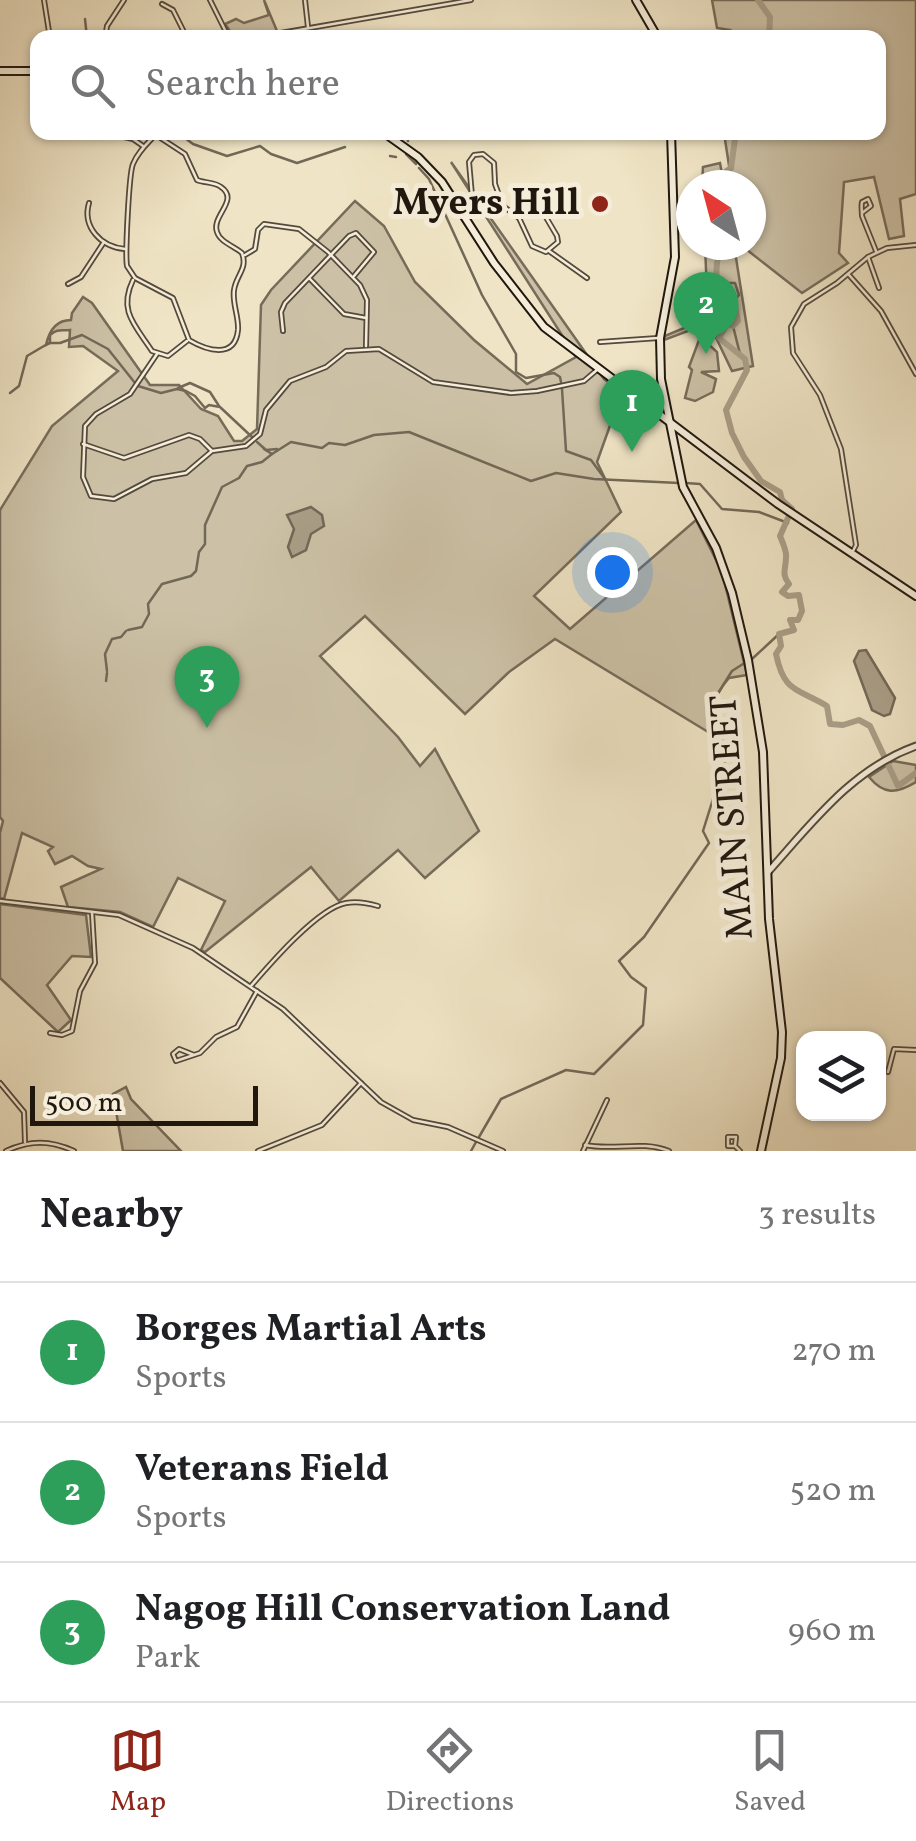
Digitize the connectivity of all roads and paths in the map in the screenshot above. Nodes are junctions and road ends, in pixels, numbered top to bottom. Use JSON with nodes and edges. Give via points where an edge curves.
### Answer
{"nodes":[{"id":1,"x":44,"y":0,"type":"edge"},
{"id":2,"x":124,"y":0,"type":"edge"},
{"id":3,"x":210,"y":0,"type":"edge"},
{"id":4,"x":304,"y":0,"type":"edge"},
{"id":5,"x":471,"y":0,"type":"edge"},
{"id":6,"x":636,"y":0,"type":"edge"},
{"id":7,"x":162,"y":4,"type":"dead end"},
{"id":8,"x":309,"y":29,"type":"junction"},
{"id":9,"x":49,"y":30,"type":"edge"},
{"id":10,"x":107,"y":30,"type":"edge"},
{"id":11,"x":182,"y":30,"type":"edge"},
{"id":12,"x":226,"y":30,"type":"edge"},
{"id":13,"x":303,"y":30,"type":"edge"},
{"id":14,"x":653,"y":30,"type":"edge"},
{"id":15,"x":0,"y":71,"type":"edge"},
{"id":16,"x":30,"y":71,"type":"edge"},
{"id":17,"x":135,"y":140,"type":"edge"},
{"id":18,"x":151,"y":140,"type":"edge"},
{"id":19,"x":165,"y":140,"type":"edge"},
{"id":20,"x":395,"y":140,"type":"edge"},
{"id":21,"x":671,"y":140,"type":"edge"},
{"id":22,"x":144,"y":147,"type":"junction"},
{"id":23,"x":89,"y":202,"type":"dead end"},
{"id":24,"x":460,"y":208,"type":"junction"},
{"id":25,"x":862,"y":212,"type":"dead end"},
{"id":26,"x":519,"y":218,"type":"junction"},
{"id":27,"x":104,"y":242,"type":"junction"},
{"id":28,"x":916,"y":245,"type":"edge"},
{"id":29,"x":126,"y":249,"type":"junction"},
{"id":30,"x":549,"y":251,"type":"junction"},
{"id":31,"x":877,"y":252,"type":"junction"},
{"id":32,"x":331,"y":254,"type":"junction"},
{"id":33,"x":243,"y":256,"type":"junction"},
{"id":34,"x":868,"y":258,"type":"junction"},
{"id":35,"x":848,"y":274,"type":"junction"},
{"id":36,"x":352,"y":277,"type":"junction"},
{"id":37,"x":135,"y":278,"type":"junction"},
{"id":38,"x":308,"y":278,"type":"junction"},
{"id":39,"x":587,"y":278,"type":"dead end"},
{"id":40,"x":68,"y":284,"type":"dead end"},
{"id":41,"x":879,"y":288,"type":"dead end"},
{"id":42,"x":366,"y":318,"type":"junction"},
{"id":43,"x":283,"y":331,"type":"dead end"},
{"id":44,"x":660,"y":338,"type":"junction"},
{"id":45,"x":188,"y":340,"type":"junction"},
{"id":46,"x":600,"y":342,"type":"dead end"},
{"id":47,"x":366,"y":349,"type":"junction"},
{"id":48,"x":157,"y":354,"type":"junction"},
{"id":49,"x":598,"y":369,"type":"junction"},
{"id":50,"x":916,"y":374,"type":"edge"},
{"id":51,"x":665,"y":404,"type":"junction"},
{"id":52,"x":654,"y":410,"type":"junction"},
{"id":53,"x":668,"y":420,"type":"junction"},
{"id":54,"x":689,"y":436,"type":"junction"},
{"id":55,"x":83,"y":444,"type":"junction"},
{"id":56,"x":673,"y":444,"type":"junction"},
{"id":57,"x":212,"y":451,"type":"junction"},
{"id":58,"x":851,"y":546,"type":"junction"},
{"id":59,"x":916,"y":596,"type":"edge"},
{"id":60,"x":916,"y":746,"type":"edge"},
{"id":61,"x":768,"y":854,"type":"junction"},
{"id":62,"x":782,"y":857,"type":"junction"},
{"id":63,"x":768,"y":872,"type":"junction"},
{"id":64,"x":0,"y":902,"type":"edge"},
{"id":65,"x":378,"y":906,"type":"dead end"},
{"id":66,"x":92,"y":911,"type":"junction"},
{"id":67,"x":250,"y":987,"type":"junction"},
{"id":68,"x":257,"y":991,"type":"junction"},
{"id":69,"x":50,"y":1032,"type":"dead end"},
{"id":70,"x":916,"y":1050,"type":"edge"},
{"id":71,"x":194,"y":1056,"type":"dead end"},
{"id":72,"x":888,"y":1072,"type":"dead end"},
{"id":73,"x":0,"y":1083,"type":"edge"},
{"id":74,"x":361,"y":1084,"type":"junction"},
{"id":75,"x":607,"y":1100,"type":"dead end"},
{"id":76,"x":25,"y":1144,"type":"junction"},
{"id":77,"x":586,"y":1145,"type":"junction"},
{"id":78,"x":735,"y":1146,"type":"dead end"},
{"id":79,"x":6,"y":1151,"type":"edge"},
{"id":80,"x":74,"y":1151,"type":"edge"},
{"id":81,"x":258,"y":1151,"type":"edge"},
{"id":82,"x":503,"y":1151,"type":"edge"},
{"id":83,"x":582,"y":1151,"type":"edge"},
{"id":84,"x":668,"y":1151,"type":"edge"},
{"id":85,"x":740,"y":1151,"type":"edge"},
{"id":86,"x":762,"y":1151,"type":"edge"}],
"edges":[{"from":1,"to":9,"type":"street"},
{"from":2,"to":10,"type":"street"},
{"from":3,"to":12,"type":"street"},
{"from":4,"to":8,"type":"street"},
{"from":5,"to":8,"type":"street"},
{"from":6,"to":14,"type":"main road"},
{"from":7,"to":11,"type":"street"},
{"from":8,"to":13,"type":"street"},
{"from":15,"to":16,"type":"main road"},
{"from":17,"to":22,"type":"street"},
{"from":18,"to":22,"type":"street"},
{"from":19,"to":33,"type":"street","via":[[185,154],[197,180],[225,190],[216,228]]},
{"from":20,"to":24,"type":"main road","via":[[424,162]]},
{"from":21,"to":44,"type":"main road","name":"MAIN STREET","via":[[675,257]]},
{"from":22,"to":29,"type":"street","via":[[130,176]]},
{"from":23,"to":27,"type":"street","via":[[88,223]]},
{"from":24,"to":26,"type":"street","via":[[472,196],[469,162],[483,154],[493,161],[505,208]]},
{"from":24,"to":49,"type":"main road","via":[[540,324]]},
{"from":25,"to":31,"type":"street"},
{"from":26,"to":30,"type":"street","via":[[534,247]]},
{"from":26,"to":30,"type":"street","via":[[529,203],[538,203],[558,239]]},
{"from":27,"to":29,"type":"street"},
{"from":27,"to":40,"type":"street","via":[[81,277]]},
{"from":28,"to":31,"type":"street"},
{"from":29,"to":37,"type":"street"},
{"from":30,"to":39,"type":"street"},
{"from":31,"to":34,"type":"street"},
{"from":32,"to":33,"type":"street","via":[[296,228],[266,223],[255,249]]},
{"from":32,"to":36,"type":"street"},
{"from":32,"to":36,"type":"street","via":[[353,233],[371,246],[372,256]]},
{"from":32,"to":38,"type":"street"},
{"from":33,"to":45,"type":"street","via":[[232,344],[216,352]]},
{"from":34,"to":35,"type":"street"},
{"from":34,"to":41,"type":"street"},
{"from":35,"to":50,"type":"street","via":[[885,316]]},
{"from":35,"to":58,"type":"street","via":[[804,304],[790,337],[841,450]]},
{"from":36,"to":42,"type":"street","via":[[366,294]]},
{"from":37,"to":45,"type":"street","via":[[172,298]]},
{"from":37,"to":48,"type":"street","via":[[125,306]]},
{"from":38,"to":42,"type":"street","via":[[344,314]]},
{"from":38,"to":43,"type":"street","via":[[283,305]]},
{"from":42,"to":47,"type":"street"},
{"from":44,"to":46,"type":"street"},
{"from":44,"to":51,"type":"main road","name":"MAIN STREET"},
{"from":45,"to":48,"type":"street","via":[[174,354]]},
{"from":47,"to":49,"type":"street","via":[[380,349],[442,385],[511,393],[584,380]]},
{"from":47,"to":57,"type":"street","via":[[346,351],[292,379],[268,407],[258,436],[242,448]]},
{"from":48,"to":55,"type":"street","via":[[129,395],[88,420]]},
{"from":49,"to":52,"type":"main road"},
{"from":51,"to":52,"type":"main road"},
{"from":51,"to":53,"type":"main road","name":"MAIN STREET"},
{"from":52,"to":53,"type":"main road"},
{"from":53,"to":54,"type":"main road"},
{"from":53,"to":56,"type":"main road","name":"MAIN STREET"},
{"from":54,"to":56,"type":"main road"},
{"from":54,"to":58,"type":"main road","via":[[791,513]]},
{"from":55,"to":57,"type":"street","via":[[124,458],[189,434]]},
{"from":55,"to":57,"type":"street","via":[[85,485],[91,496],[108,501],[152,479],[186,473]]},
{"from":56,"to":61,"type":"main road","name":"MAIN STREET","via":[[683,487],[718,554],[741,629],[762,752]]},
{"from":58,"to":59,"type":"main road"},
{"from":60,"to":62,"type":"street","via":[[848,785]]},
{"from":61,"to":62,"type":"street"},
{"from":61,"to":63,"type":"main road","name":"MAIN STREET"},
{"from":62,"to":63,"type":"street"},
{"from":63,"to":86,"type":"main road","name":"MAIN STREET","via":[[782,1032]]},
{"from":64,"to":66,"type":"street"},
{"from":65,"to":67,"type":"street","via":[[341,903],[289,942]]},
{"from":66,"to":67,"type":"street","via":[[128,918],[193,948]]},
{"from":66,"to":69,"type":"street","via":[[95,963],[80,991],[72,1031]]},
{"from":67,"to":68,"type":"street"},
{"from":68,"to":71,"type":"street","via":[[240,1024]]},
{"from":68,"to":74,"type":"street","via":[[284,1008]]},
{"from":70,"to":72,"type":"street","via":[[894,1049]]},
{"from":73,"to":76,"type":"street","via":[[24,1112]]},
{"from":74,"to":81,"type":"street","via":[[322,1125]]},
{"from":74,"to":82,"type":"street","via":[[412,1120]]},
{"from":75,"to":77,"type":"street"},
{"from":76,"to":79,"type":"street"},
{"from":76,"to":80,"type":"street"},
{"from":77,"to":83,"type":"street"},
{"from":77,"to":84,"type":"street"},
{"from":78,"to":85,"type":"street"}]}
